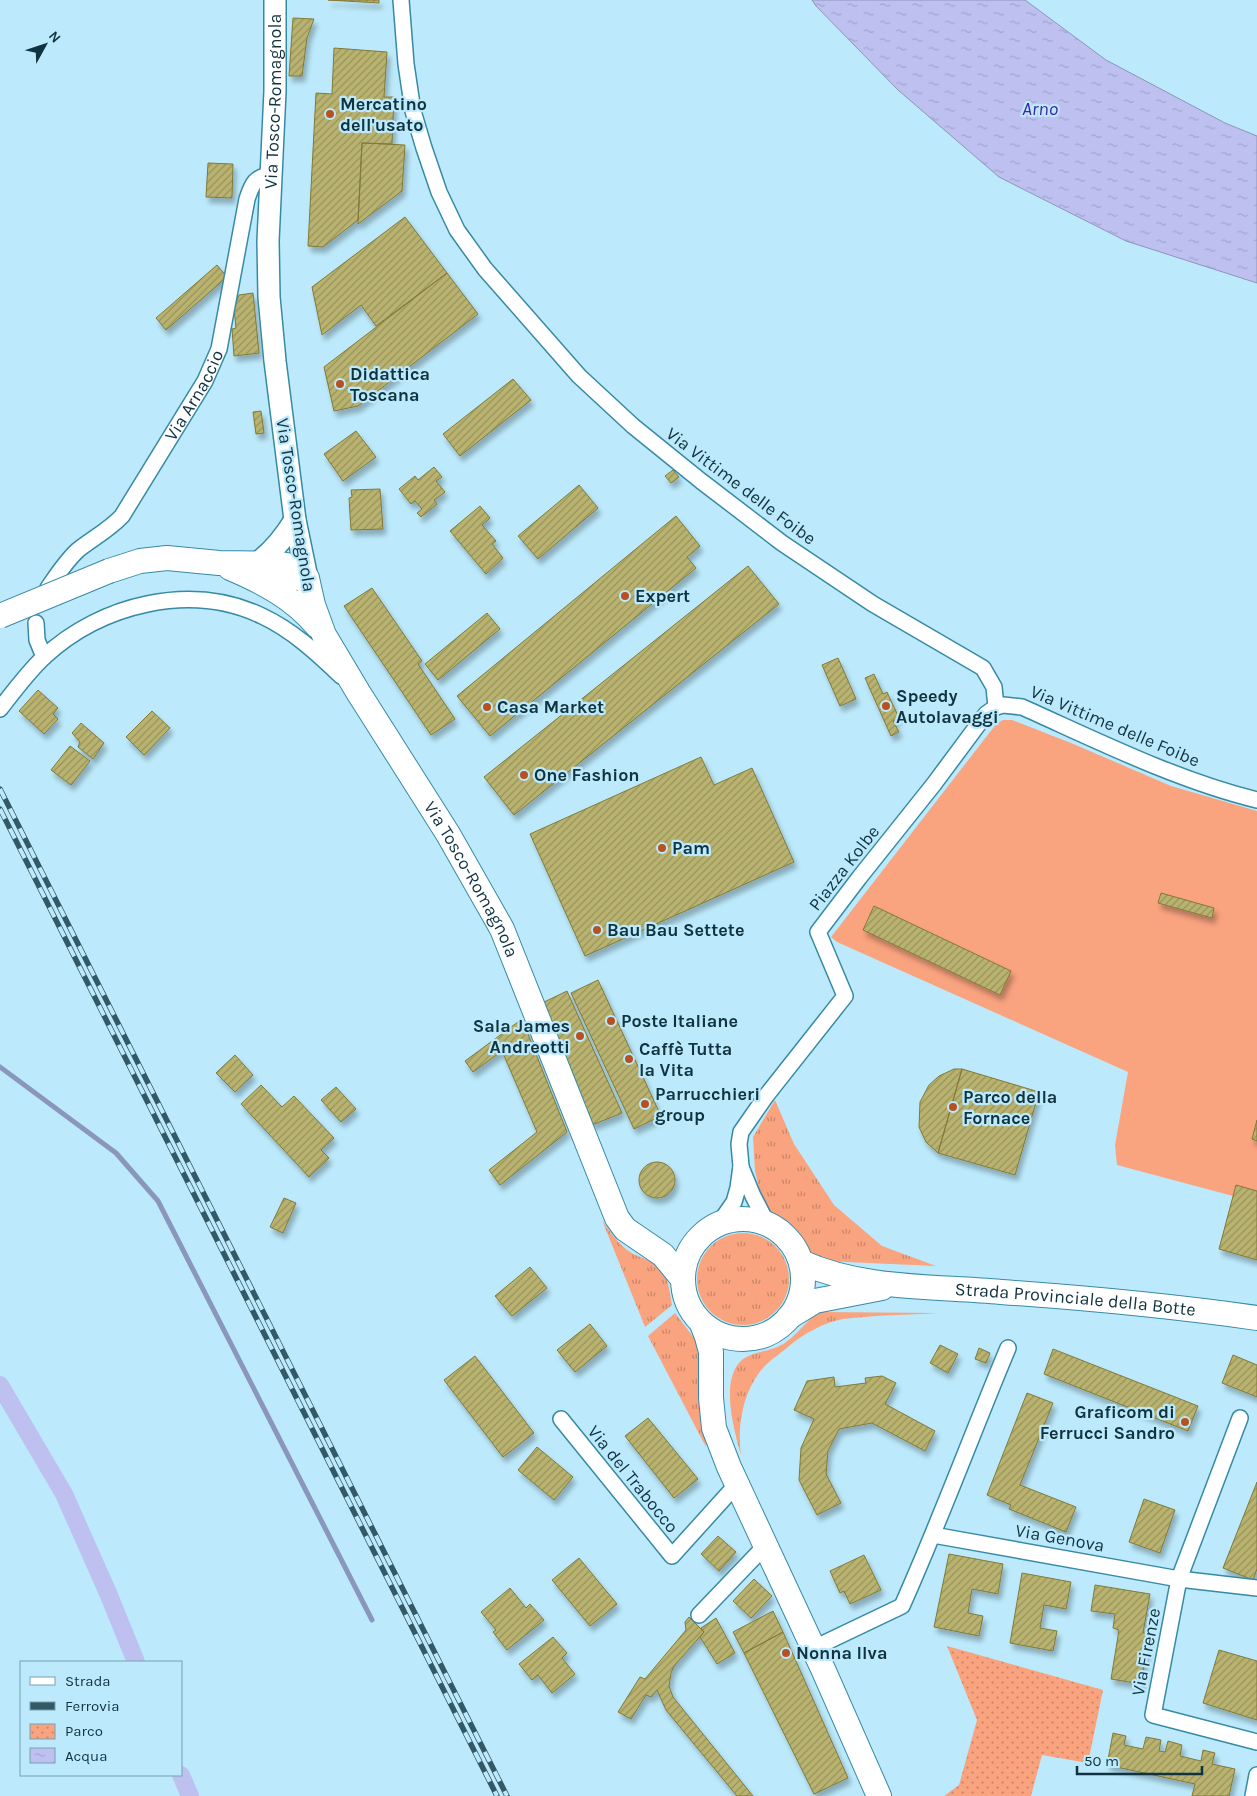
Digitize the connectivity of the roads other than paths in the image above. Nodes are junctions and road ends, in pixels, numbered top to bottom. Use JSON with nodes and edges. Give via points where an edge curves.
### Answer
{"nodes":[{"id":1,"x":401,"y":0,"type":"edge"},
{"id":2,"x":275,"y":10,"type":"edge"},
{"id":3,"x":272,"y":175,"type":"junction"},
{"id":4,"x":295,"y":520,"type":"junction"},
{"id":5,"x":253,"y":570,"type":"junction"},
{"id":6,"x":307,"y":578,"type":"junction"},
{"id":7,"x":48,"y":588,"type":"dead end"},
{"id":8,"x":0,"y":616,"type":"edge"},
{"id":9,"x":36,"y":623,"type":"dead end"},
{"id":10,"x":324,"y":634,"type":"junction"},
{"id":11,"x":44,"y":657,"type":"junction"},
{"id":12,"x":358,"y":692,"type":"junction"},
{"id":13,"x":996,"y":706,"type":"junction"},
{"id":14,"x":0,"y":709,"type":"edge"},
{"id":15,"x":1257,"y":800,"type":"edge"},
{"id":16,"x":741,"y":1166,"type":"junction"},
{"id":17,"x":608,"y":1196,"type":"junction"},
{"id":18,"x":767,"y":1222,"type":"junction"},
{"id":19,"x":718,"y":1225,"type":"junction"},
{"id":20,"x":698,"y":1240,"type":"junction"},
{"id":21,"x":800,"y":1262,"type":"junction"},
{"id":22,"x":682,"y":1278,"type":"junction"},
{"id":23,"x":892,"y":1286,"type":"junction"},
{"id":24,"x":789,"y":1316,"type":"junction"},
{"id":25,"x":1257,"y":1318,"type":"edge"},
{"id":26,"x":702,"y":1324,"type":"junction"},
{"id":27,"x":752,"y":1338,"type":"junction"},
{"id":28,"x":1008,"y":1348,"type":"dead end"},
{"id":29,"x":1240,"y":1418,"type":"dead end"},
{"id":30,"x":561,"y":1419,"type":"dead end"},
{"id":31,"x":723,"y":1449,"type":"junction"},
{"id":32,"x":737,"y":1484,"type":"junction"},
{"id":33,"x":933,"y":1535,"type":"junction"},
{"id":34,"x":766,"y":1546,"type":"junction"},
{"id":35,"x":1179,"y":1579,"type":"junction"},
{"id":36,"x":1257,"y":1588,"type":"edge"},
{"id":37,"x":699,"y":1615,"type":"dead end"},
{"id":38,"x":814,"y":1648,"type":"junction"},
{"id":39,"x":1257,"y":1742,"type":"edge"},
{"id":40,"x":1257,"y":1775,"type":"edge"},
{"id":41,"x":879,"y":1796,"type":"edge"},
{"id":42,"x":1253,"y":1796,"type":"edge"}],
"edges":[{"from":1,"to":13,"type":"street","name":"Via Vittime delle Foibe","via":[[413,111],[424,148],[439,192],[457,230],[485,269],[580,376],[633,426],[782,543],[873,604],[983,668],[994,687]]},
{"from":2,"to":3,"type":"main road","name":"Via Tosco-Romagnola"},
{"from":3,"to":4,"type":"main road","name":"Via Tosco-Romagnola","via":[[269,297]]},
{"from":3,"to":7,"type":"street","name":"Via Arnaccio","via":[[255,181],[247,199],[219,349],[205,381],[122,516],[71,556]]},
{"from":4,"to":5,"type":"main road","via":[[277,546]]},
{"from":4,"to":6,"type":"main road","name":"Via Tosco-Romagnola"},
{"from":5,"to":6,"type":"main road","via":[[280,564],[293,566]]},
{"from":5,"to":8,"type":"main road","bridge":true,"via":[[194,559],[154,558],[109,571]]},
{"from":5,"to":10,"type":"main road","via":[[291,600]]},
{"from":6,"to":10,"type":"main road","name":"Via Tosco-Romagnola"},
{"from":9,"to":11,"type":"street","via":[[37,640]]},
{"from":10,"to":12,"type":"main road","name":"Via Tosco-Romagnola"},
{"from":11,"to":12,"type":"street","via":[[73,634],[107,616],[177,599],[212,601],[247,610],[279,626],[311,649]]},
{"from":11,"to":14,"type":"street"},
{"from":12,"to":17,"type":"main road","name":"Via Tosco-Romagnola","via":[[493,911]]},
{"from":13,"to":15,"type":"street","name":"Via Vittime delle Foibe","via":[[1022,707],[1154,764]]},
{"from":13,"to":16,"type":"street","name":"Piazza Kolbe","via":[[980,721],[818,932],[845,996],[741,1132]]},
{"from":16,"to":18,"type":"street","name":"Piazza Kolbe"},
{"from":16,"to":19,"type":"street","name":"Piazza Kolbe","via":[[734,1202]]},
{"from":17,"to":20,"type":"main road","via":[[637,1226],[650,1234],[669,1240]]},
{"from":17,"to":22,"type":"main road","name":"Via Tosco-Romagnola","via":[[625,1229],[663,1255]]},
{"from":18,"to":19,"type":"main road","via":[[742,1218]]},
{"from":18,"to":21,"type":"main road","via":[[788,1240]]},
{"from":19,"to":20,"type":"main road"},
{"from":20,"to":22,"type":"main road","via":[[685,1263]]},
{"from":21,"to":23,"type":"main road","via":[[826,1272]]},
{"from":21,"to":24,"type":"main road","via":[[803,1275],[801,1291]]},
{"from":22,"to":26,"type":"main road","via":[[686,1300]]},
{"from":23,"to":24,"type":"main road","via":[[815,1301]]},
{"from":23,"to":25,"type":"main road","name":"Strada Provinciale della Botte","via":[[1057,1296]]},
{"from":24,"to":27,"type":"main road","via":[[774,1330]]},
{"from":26,"to":27,"type":"main road","via":[[722,1337]]},
{"from":26,"to":31,"type":"main road","via":[[711,1352],[714,1428]]},
{"from":27,"to":31,"type":"main road","via":[[729,1360],[722,1373],[720,1419]]},
{"from":28,"to":33,"type":"street"},
{"from":29,"to":35,"type":"street"},
{"from":30,"to":32,"type":"street","name":"Via del Trabocco","via":[[672,1556]]},
{"from":31,"to":32,"type":"main road"},
{"from":32,"to":34,"type":"main road"},
{"from":33,"to":35,"type":"street","name":"Via Genova"},
{"from":33,"to":38,"type":"street","via":[[902,1606]]},
{"from":34,"to":37,"type":"street"},
{"from":34,"to":38,"type":"main road"},
{"from":35,"to":36,"type":"street","name":"Via Genova"},
{"from":35,"to":39,"type":"street","name":"Via Firenze","via":[[1153,1715]]},
{"from":38,"to":41,"type":"main road"},
{"from":40,"to":42,"type":"street"}]}
